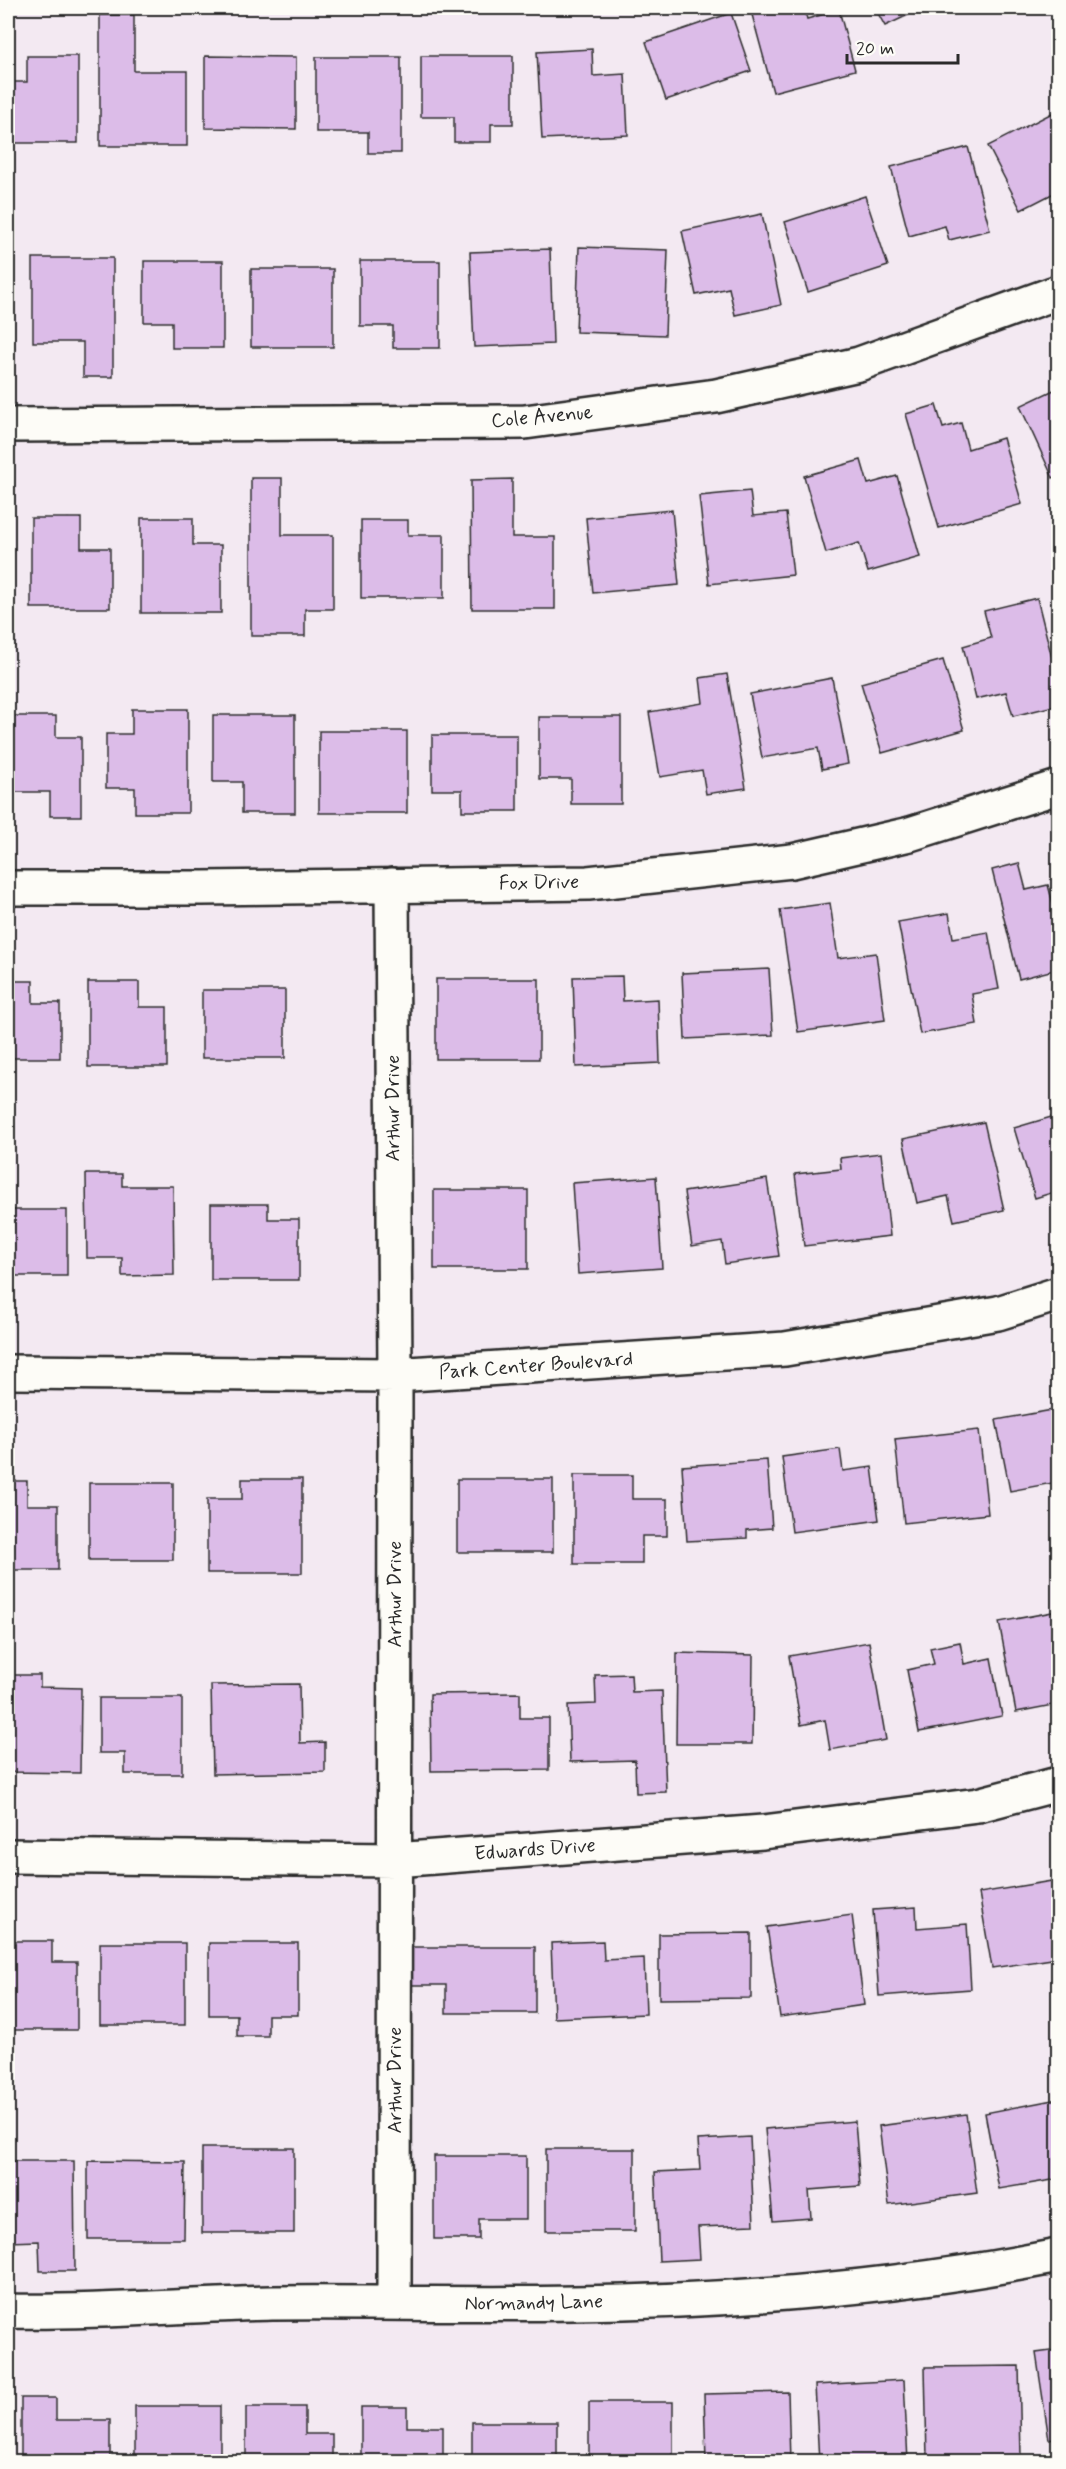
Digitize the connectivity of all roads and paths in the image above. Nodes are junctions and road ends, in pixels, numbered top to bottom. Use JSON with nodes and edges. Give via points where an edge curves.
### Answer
{"nodes":[{"id":1,"x":1059,"y":292,"type":"edge"},
{"id":2,"x":8,"y":425,"type":"edge"},
{"id":3,"x":1059,"y":787,"type":"edge"},
{"id":4,"x":392,"y":885,"type":"junction"},
{"id":5,"x":8,"y":888,"type":"edge"},
{"id":6,"x":1059,"y":1294,"type":"edge"},
{"id":7,"x":8,"y":1372,"type":"edge"},
{"id":8,"x":395,"y":1375,"type":"junction"},
{"id":9,"x":1059,"y":1784,"type":"edge"},
{"id":10,"x":8,"y":1856,"type":"edge"},
{"id":11,"x":395,"y":1860,"type":"junction"},
{"id":12,"x":1059,"y":2256,"type":"edge"},
{"id":13,"x":394,"y":2303,"type":"junction"},
{"id":14,"x":8,"y":2311,"type":"edge"}],
"edges":[{"from":1,"to":2,"type":"street","name":"Cole Avenue","via":[[859,364],[716,396],[525,422]]},
{"from":3,"to":4,"type":"street","name":"Fox Drive","via":[[910,834],[792,861],[588,883]]},
{"from":4,"to":5,"type":"street","name":"Fox Drive"},
{"from":4,"to":8,"type":"street","name":"Arthur Drive"},
{"from":6,"to":8,"type":"street","name":"Park Center Boulevard","via":[[998,1313],[785,1349]]},
{"from":7,"to":8,"type":"street","name":"Park Center Boulevard"},
{"from":8,"to":11,"type":"street","name":"Arthur Drive"},
{"from":9,"to":11,"type":"street","name":"Edwards Drive","via":[[978,1805],[763,1832]]},
{"from":10,"to":11,"type":"street","name":"Edwards Drive"},
{"from":11,"to":13,"type":"street","name":"Arthur Drive"},
{"from":12,"to":13,"type":"street","name":"Normandy Lane","via":[[779,2295],[576,2303]]},
{"from":13,"to":14,"type":"street","name":"Normandy Lane"}]}
